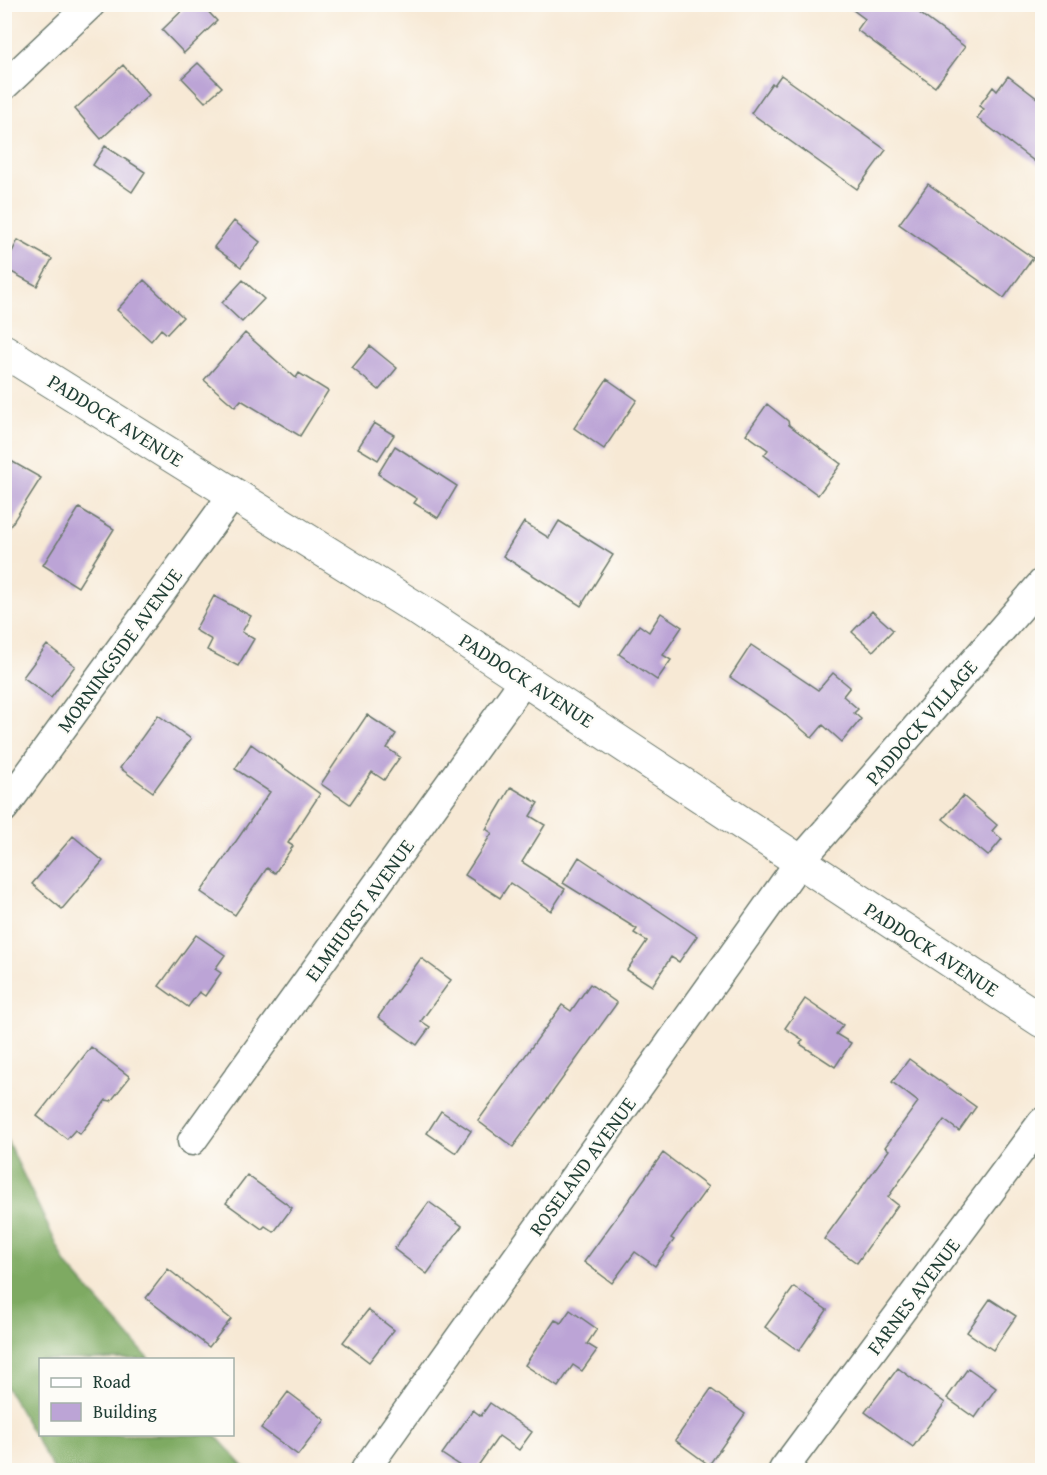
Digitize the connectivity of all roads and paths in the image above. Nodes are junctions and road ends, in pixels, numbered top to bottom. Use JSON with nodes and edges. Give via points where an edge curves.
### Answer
{"nodes":[{"id":1,"x":91,"y":4,"type":"edge"},
{"id":2,"x":4,"y":86,"type":"edge"},
{"id":3,"x":4,"y":351,"type":"edge"},
{"id":4,"x":234,"y":493,"type":"junction"},
{"id":5,"x":1042,"y":583,"type":"edge"},
{"id":6,"x":525,"y":679,"type":"junction"},
{"id":7,"x":4,"y":808,"type":"edge"},
{"id":8,"x":800,"y":861,"type":"junction"},
{"id":9,"x":1042,"y":1021,"type":"edge"},
{"id":10,"x":1042,"y":1122,"type":"edge"},
{"id":11,"x":192,"y":1142,"type":"dead end"},
{"id":12,"x":365,"y":1470,"type":"edge"},
{"id":13,"x":783,"y":1470,"type":"edge"}],
"edges":[{"from":1,"to":2,"type":"street"},
{"from":3,"to":4,"type":"main road","name":"PADDOCK AVENUE"},
{"from":4,"to":6,"type":"main road","name":"PADDOCK AVENUE"},
{"from":4,"to":7,"type":"street","name":"MORNINGSIDE AVENUE"},
{"from":5,"to":8,"type":"street","name":"PADDOCK VILLAGE"},
{"from":6,"to":8,"type":"main road","name":"PADDOCK AVENUE"},
{"from":6,"to":11,"type":"street","name":"ELMHURST AVENUE"},
{"from":8,"to":9,"type":"main road","name":"PADDOCK AVENUE"},
{"from":8,"to":12,"type":"street","name":"ROSELAND AVENUE"},
{"from":10,"to":13,"type":"street","name":"FARNES AVENUE"}]}
